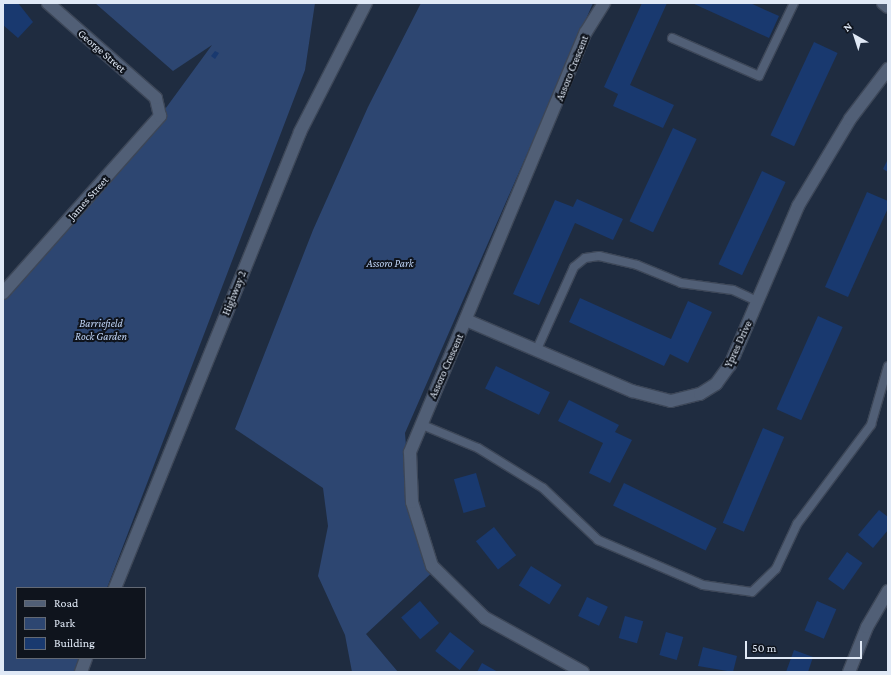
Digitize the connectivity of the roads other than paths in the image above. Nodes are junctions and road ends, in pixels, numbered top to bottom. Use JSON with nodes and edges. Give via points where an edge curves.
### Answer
{"nodes":[{"id":1,"x":48,"y":3,"type":"edge"},
{"id":2,"x":366,"y":3,"type":"edge"},
{"id":3,"x":604,"y":3,"type":"edge"},
{"id":4,"x":794,"y":3,"type":"edge"},
{"id":5,"x":883,"y":3,"type":"edge"},
{"id":6,"x":888,"y":7,"type":"edge"},
{"id":7,"x":672,"y":38,"type":"dead end"},
{"id":8,"x":888,"y":69,"type":"edge"},
{"id":9,"x":156,"y":98,"type":"joint"},
{"id":10,"x":3,"y":293,"type":"edge"},
{"id":11,"x":757,"y":301,"type":"junction"},
{"id":12,"x":466,"y":320,"type":"junction"},
{"id":13,"x":537,"y":349,"type":"junction"},
{"id":14,"x":888,"y":366,"type":"edge"},
{"id":15,"x":420,"y":424,"type":"junction"},
{"id":16,"x":115,"y":587,"type":"edge"},
{"id":17,"x":888,"y":591,"type":"edge"},
{"id":18,"x":86,"y":659,"type":"edge"},
{"id":19,"x":81,"y":672,"type":"edge"},
{"id":20,"x":583,"y":672,"type":"edge"},
{"id":21,"x":849,"y":672,"type":"edge"}],
"edges":[{"from":1,"to":9,"type":"street","name":"George Street"},
{"from":2,"to":16,"type":"street","name":"Highway 2","via":[[300,132]]},
{"from":3,"to":12,"type":"street","name":"Assoro Crescent","via":[[586,32]]},
{"from":4,"to":7,"type":"lane","via":[[759,76]]},
{"from":5,"to":6,"type":"street"},
{"from":8,"to":11,"type":"street","name":"Ypres Drive","via":[[850,119],[798,206]]},
{"from":9,"to":10,"type":"street","name":"James Street","via":[[160,116],[154,124]]},
{"from":11,"to":13,"type":"lane","via":[[733,290],[681,283],[637,265],[598,256],[585,258],[574,267]]},
{"from":11,"to":13,"type":"street","name":"Ypres Drive","via":[[730,365],[716,384],[700,394],[671,401],[632,392]]},
{"from":12,"to":13,"type":"street","name":"Ypres Drive"},
{"from":12,"to":15,"type":"street","name":"Assoro Crescent"},
{"from":14,"to":15,"type":"lane","via":[[871,425],[797,524],[776,569],[752,592],[703,585],[598,540],[543,488],[478,448]]},
{"from":15,"to":20,"type":"street","name":"Assoro Crescent","via":[[410,452],[412,502],[432,566],[485,618]]},
{"from":17,"to":21,"type":"street","via":[[867,627]]},
{"from":18,"to":19,"type":"street"}]}
